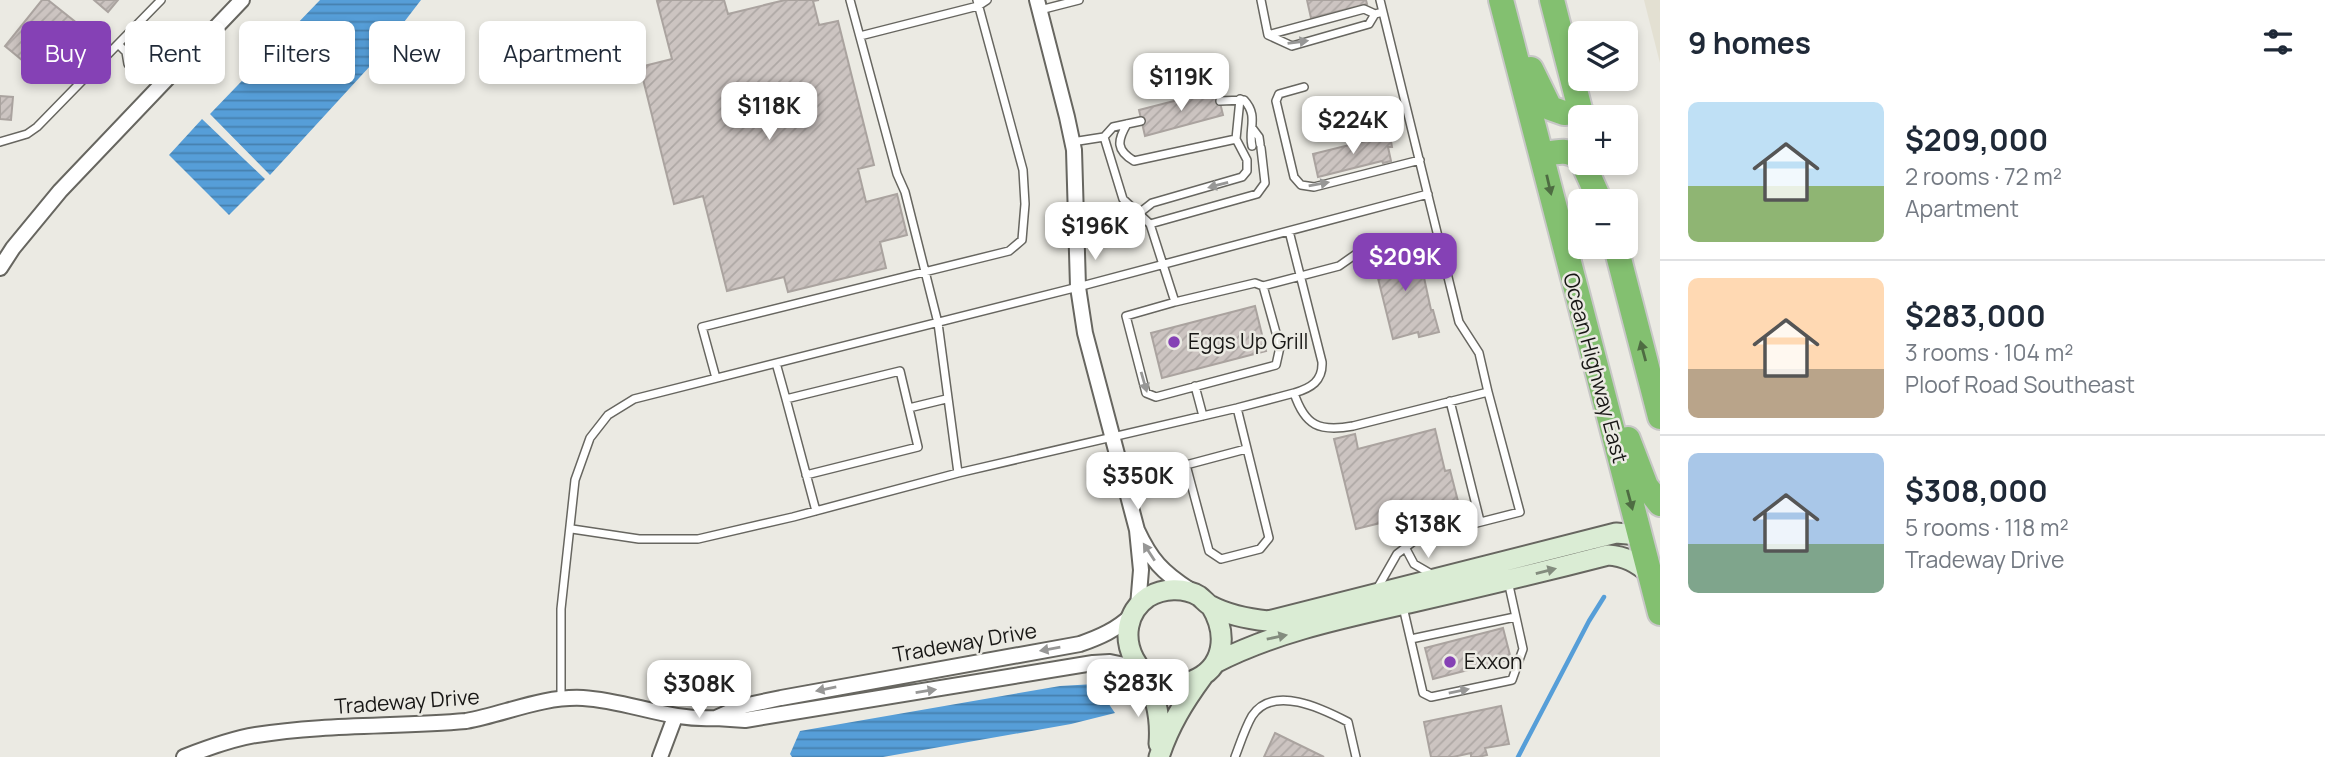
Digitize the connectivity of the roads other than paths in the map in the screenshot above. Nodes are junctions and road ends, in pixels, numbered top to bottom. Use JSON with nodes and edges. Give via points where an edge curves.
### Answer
{"nodes":[{"id":1,"x":161,"y":0,"type":"edge"},
{"id":2,"x":242,"y":0,"type":"edge"},
{"id":3,"x":850,"y":0,"type":"edge"},
{"id":4,"x":987,"y":0,"type":"edge"},
{"id":5,"x":1079,"y":0,"type":"edge"},
{"id":6,"x":1261,"y":0,"type":"edge"},
{"id":7,"x":1380,"y":0,"type":"edge"},
{"id":8,"x":1552,"y":0,"type":"edge"},
{"id":9,"x":978,"y":3,"type":"edge"},
{"id":10,"x":1502,"y":4,"type":"edge"},
{"id":11,"x":1038,"y":5,"type":"edge"},
{"id":12,"x":1379,"y":13,"type":"junction"},
{"id":13,"x":221,"y":21,"type":"edge"},
{"id":14,"x":1268,"y":35,"type":"junction"},
{"id":15,"x":860,"y":36,"type":"junction"},
{"id":16,"x":118,"y":44,"type":"junction"},
{"id":17,"x":125,"y":52,"type":"edge"},
{"id":18,"x":157,"y":84,"type":"edge"},
{"id":19,"x":1304,"y":87,"type":"dead end"},
{"id":20,"x":1240,"y":99,"type":"junction"},
{"id":21,"x":1220,"y":101,"type":"dead end"},
{"id":22,"x":1579,"y":105,"type":"edge"},
{"id":23,"x":1568,"y":113,"type":"edge"},
{"id":24,"x":1141,"y":121,"type":"dead end"},
{"id":25,"x":1127,"y":124,"type":"junction"},
{"id":26,"x":1104,"y":138,"type":"junction"},
{"id":27,"x":1236,"y":139,"type":"junction"},
{"id":28,"x":0,"y":142,"type":"edge"},
{"id":29,"x":1072,"y":142,"type":"junction"},
{"id":30,"x":1568,"y":152,"type":"edge"},
{"id":31,"x":1542,"y":155,"type":"junction"},
{"id":32,"x":1420,"y":160,"type":"junction"},
{"id":33,"x":1428,"y":194,"type":"junction"},
{"id":34,"x":1138,"y":214,"type":"junction"},
{"id":35,"x":1150,"y":224,"type":"junction"},
{"id":36,"x":1289,"y":231,"type":"junction"},
{"id":37,"x":1359,"y":252,"type":"dead end"},
{"id":38,"x":1619,"y":259,"type":"edge"},
{"id":39,"x":1163,"y":265,"type":"junction"},
{"id":40,"x":0,"y":268,"type":"edge"},
{"id":41,"x":924,"y":273,"type":"junction"},
{"id":42,"x":1300,"y":276,"type":"junction"},
{"id":43,"x":1263,"y":286,"type":"junction"},
{"id":44,"x":1078,"y":287,"type":"junction"},
{"id":45,"x":1175,"y":302,"type":"junction"},
{"id":46,"x":937,"y":323,"type":"junction"},
{"id":47,"x":1586,"y":330,"type":"junction"},
{"id":48,"x":776,"y":363,"type":"junction"},
{"id":49,"x":716,"y":378,"type":"junction"},
{"id":50,"x":1195,"y":386,"type":"junction"},
{"id":51,"x":1488,"y":392,"type":"junction"},
{"id":52,"x":1294,"y":393,"type":"junction"},
{"id":53,"x":786,"y":399,"type":"junction"},
{"id":54,"x":946,"y":399,"type":"junction"},
{"id":55,"x":1450,"y":401,"type":"junction"},
{"id":56,"x":909,"y":408,"type":"junction"},
{"id":57,"x":1237,"y":408,"type":"junction"},
{"id":58,"x":1203,"y":416,"type":"junction"},
{"id":59,"x":1660,"y":418,"type":"edge"},
{"id":60,"x":1113,"y":437,"type":"junction"},
{"id":61,"x":1246,"y":449,"type":"junction"},
{"id":62,"x":957,"y":473,"type":"junction"},
{"id":63,"x":806,"y":475,"type":"junction"},
{"id":64,"x":1660,"y":504,"type":"edge"},
{"id":65,"x":816,"y":511,"type":"junction"},
{"id":66,"x":1480,"y":521,"type":"junction"},
{"id":67,"x":572,"y":529,"type":"junction"},
{"id":68,"x":1137,"y":530,"type":"junction"},
{"id":69,"x":1649,"y":538,"type":"edge"},
{"id":70,"x":1405,"y":547,"type":"junction"},
{"id":71,"x":1650,"y":574,"type":"junction"},
{"id":72,"x":1441,"y":577,"type":"junction"},
{"id":73,"x":1507,"y":580,"type":"junction"},
{"id":74,"x":1374,"y":592,"type":"junction"},
{"id":75,"x":1205,"y":601,"type":"junction"},
{"id":76,"x":1402,"y":605,"type":"junction"},
{"id":77,"x":1136,"y":610,"type":"junction"},
{"id":78,"x":1660,"y":613,"type":"edge"},
{"id":79,"x":1515,"y":617,"type":"junction"},
{"id":80,"x":1411,"y":639,"type":"junction"},
{"id":81,"x":1209,"y":669,"type":"junction"},
{"id":82,"x":1141,"y":671,"type":"junction"},
{"id":83,"x":561,"y":699,"type":"junction"},
{"id":84,"x":675,"y":717,"type":"junction"},
{"id":85,"x":716,"y":718,"type":"junction"},
{"id":86,"x":184,"y":757,"type":"edge"},
{"id":87,"x":660,"y":757,"type":"edge"},
{"id":88,"x":1159,"y":757,"type":"edge"},
{"id":89,"x":1235,"y":757,"type":"edge"},
{"id":90,"x":1356,"y":757,"type":"edge"}],
"edges":[{"from":1,"to":16,"type":"lane"},
{"from":2,"to":13,"type":"street"},
{"from":3,"to":15,"type":"lane"},
{"from":4,"to":9,"type":"lane"},
{"from":5,"to":11,"type":"lane"},
{"from":6,"to":14,"type":"lane"},
{"from":7,"to":12,"type":"lane"},
{"from":8,"to":22,"type":"highway"},
{"from":9,"to":15,"type":"lane"},
{"from":9,"to":41,"type":"lane","via":[[1023,170],[1022,240],[1009,251]]},
{"from":10,"to":23,"type":"highway","via":[[1550,108]]},
{"from":10,"to":31,"type":"highway","name":"Ocean Highway East"},
{"from":11,"to":29,"type":"street"},
{"from":12,"to":14,"type":"lane","via":[[1364,9]]},
{"from":14,"to":12,"type":"lane","one_way":true,"via":[[1292,46],[1369,24]]},
{"from":12,"to":32,"type":"lane"},
{"from":15,"to":41,"type":"lane"},
{"from":16,"to":17,"type":"lane"},
{"from":16,"to":28,"type":"lane","via":[[37,127]]},
{"from":18,"to":40,"type":"street","via":[[60,191]]},
{"from":19,"to":32,"type":"lane","one_way":true,"via":[[1279,94],[1276,101],[1294,177],[1301,185],[1314,187]]},
{"from":20,"to":21,"type":"lane"},
{"from":20,"to":27,"type":"lane"},
{"from":20,"to":35,"type":"lane","via":[[1250,106],[1250,138],[1265,183],[1257,194]]},
{"from":24,"to":25,"type":"lane"},
{"from":25,"to":26,"type":"lane","via":[[1113,127]]},
{"from":25,"to":27,"type":"lane","via":[[1119,144],[1124,155],[1134,161]]},
{"from":26,"to":29,"type":"lane"},
{"from":26,"to":34,"type":"lane","via":[[1123,199]]},
{"from":27,"to":34,"type":"lane","one_way":true,"via":[[1247,160],[1242,177],[1152,202]]},
{"from":29,"to":44,"type":"street"},
{"from":30,"to":31,"type":"highway"},
{"from":31,"to":47,"type":"highway","name":"Ocean Highway East","one_way":true},
{"from":32,"to":33,"type":"lane"},
{"from":33,"to":36,"type":"lane"},
{"from":33,"to":51,"type":"lane","via":[[1459,322],[1479,353]]},
{"from":34,"to":35,"type":"lane"},
{"from":35,"to":39,"type":"lane"},
{"from":36,"to":39,"type":"lane"},
{"from":36,"to":42,"type":"lane"},
{"from":37,"to":42,"type":"lane","via":[[1339,266]]},
{"from":59,"to":38,"type":"highway","one_way":true},
{"from":39,"to":44,"type":"lane"},
{"from":39,"to":45,"type":"lane"},
{"from":41,"to":46,"type":"lane"},
{"from":41,"to":49,"type":"lane","via":[[702,327]]},
{"from":42,"to":43,"type":"lane"},
{"from":42,"to":52,"type":"lane","via":[[1322,369],[1315,384]]},
{"from":43,"to":45,"type":"lane","via":[[1255,283]]},
{"from":43,"to":50,"type":"lane","via":[[1280,347],[1276,365]]},
{"from":44,"to":46,"type":"lane"},
{"from":44,"to":60,"type":"street","via":[[1085,333]]},
{"from":45,"to":50,"type":"lane","one_way":true,"via":[[1126,316],[1146,393],[1156,397]]},
{"from":46,"to":48,"type":"lane"},
{"from":46,"to":54,"type":"lane"},
{"from":47,"to":64,"type":"highway","via":[[1646,486]]},
{"from":47,"to":69,"type":"highway","name":"Ocean Highway East","one_way":true},
{"from":48,"to":49,"type":"lane"},
{"from":48,"to":53,"type":"lane"},
{"from":49,"to":67,"type":"lane","via":[[634,399],[608,415],[590,438],[575,480]]},
{"from":50,"to":58,"type":"lane"},
{"from":51,"to":55,"type":"lane"},
{"from":51,"to":66,"type":"lane","via":[[1520,512]]},
{"from":52,"to":55,"type":"lane","via":[[1307,419],[1332,428]]},
{"from":52,"to":57,"type":"lane"},
{"from":53,"to":56,"type":"lane","via":[[900,371]]},
{"from":53,"to":63,"type":"lane"},
{"from":54,"to":56,"type":"lane"},
{"from":54,"to":62,"type":"lane"},
{"from":55,"to":66,"type":"lane"},
{"from":56,"to":63,"type":"lane","via":[[918,447]]},
{"from":57,"to":58,"type":"lane"},
{"from":57,"to":61,"type":"lane"},
{"from":58,"to":60,"type":"lane"},
{"from":60,"to":62,"type":"lane"},
{"from":60,"to":68,"type":"street"},
{"from":61,"to":61,"type":"lane","via":[[1269,538],[1261,549],[1221,559],[1209,551],[1186,465]]},
{"from":62,"to":65,"type":"lane"},
{"from":63,"to":65,"type":"lane"},
{"from":65,"to":67,"type":"lane","via":[[698,539],[639,539]]},
{"from":66,"to":70,"type":"lane","via":[[1426,535]]},
{"from":67,"to":83,"type":"lane","via":[[561,609]]},
{"from":75,"to":68,"type":"street","one_way":true,"via":[[1169,576],[1148,554]]},
{"from":68,"to":77,"type":"street"},
{"from":69,"to":71,"type":"highway","name":"Ocean Highway East"},
{"from":69,"to":72,"type":"street","via":[[1616,533]]},
{"from":70,"to":72,"type":"lane","via":[[1419,568]]},
{"from":70,"to":74,"type":"lane"},
{"from":73,"to":71,"type":"street","one_way":true,"via":[[1608,555],[1620,556]]},
{"from":71,"to":78,"type":"highway","name":"Ocean Highway East"},
{"from":72,"to":74,"type":"street"},
{"from":73,"to":76,"type":"street"},
{"from":73,"to":79,"type":"lane"},
{"from":74,"to":75,"type":"street","via":[[1268,621]]},
{"from":75,"to":77,"type":"street","via":[[1174,590],[1149,597]]},
{"from":75,"to":81,"type":"street","via":[[1219,619],[1222,634],[1221,649]]},
{"from":76,"to":80,"type":"lane"},
{"from":81,"to":76,"type":"street","one_way":true,"via":[[1269,639]]},
{"from":77,"to":82,"type":"street","via":[[1127,642]]},
{"from":77,"to":85,"type":"street","name":"Tradeway Drive","one_way":true,"via":[[1121,626],[1080,644],[781,698],[743,706]]},
{"from":79,"to":80,"type":"lane"},
{"from":80,"to":79,"type":"lane","one_way":true,"via":[[1423,693],[1431,696],[1512,680],[1523,649]]},
{"from":81,"to":82,"type":"street","via":[[1190,682],[1174,685]]},
{"from":81,"to":88,"type":"street","via":[[1185,700]]},
{"from":85,"to":82,"type":"street","name":"Tradeway Drive","one_way":true,"via":[[745,720],[1093,663],[1110,662]]},
{"from":82,"to":88,"type":"street","via":[[1151,686],[1157,710]]},
{"from":83,"to":84,"type":"street","name":"Tradeway Drive","via":[[619,702]]},
{"from":83,"to":86,"type":"street","name":"Tradeway Drive","via":[[466,721],[255,736]]},
{"from":84,"to":85,"type":"street","name":"Tradeway Drive"},
{"from":84,"to":87,"type":"street"},
{"from":89,"to":90,"type":"lane","via":[[1253,714],[1271,702],[1292,701],[1348,722]]}]}
